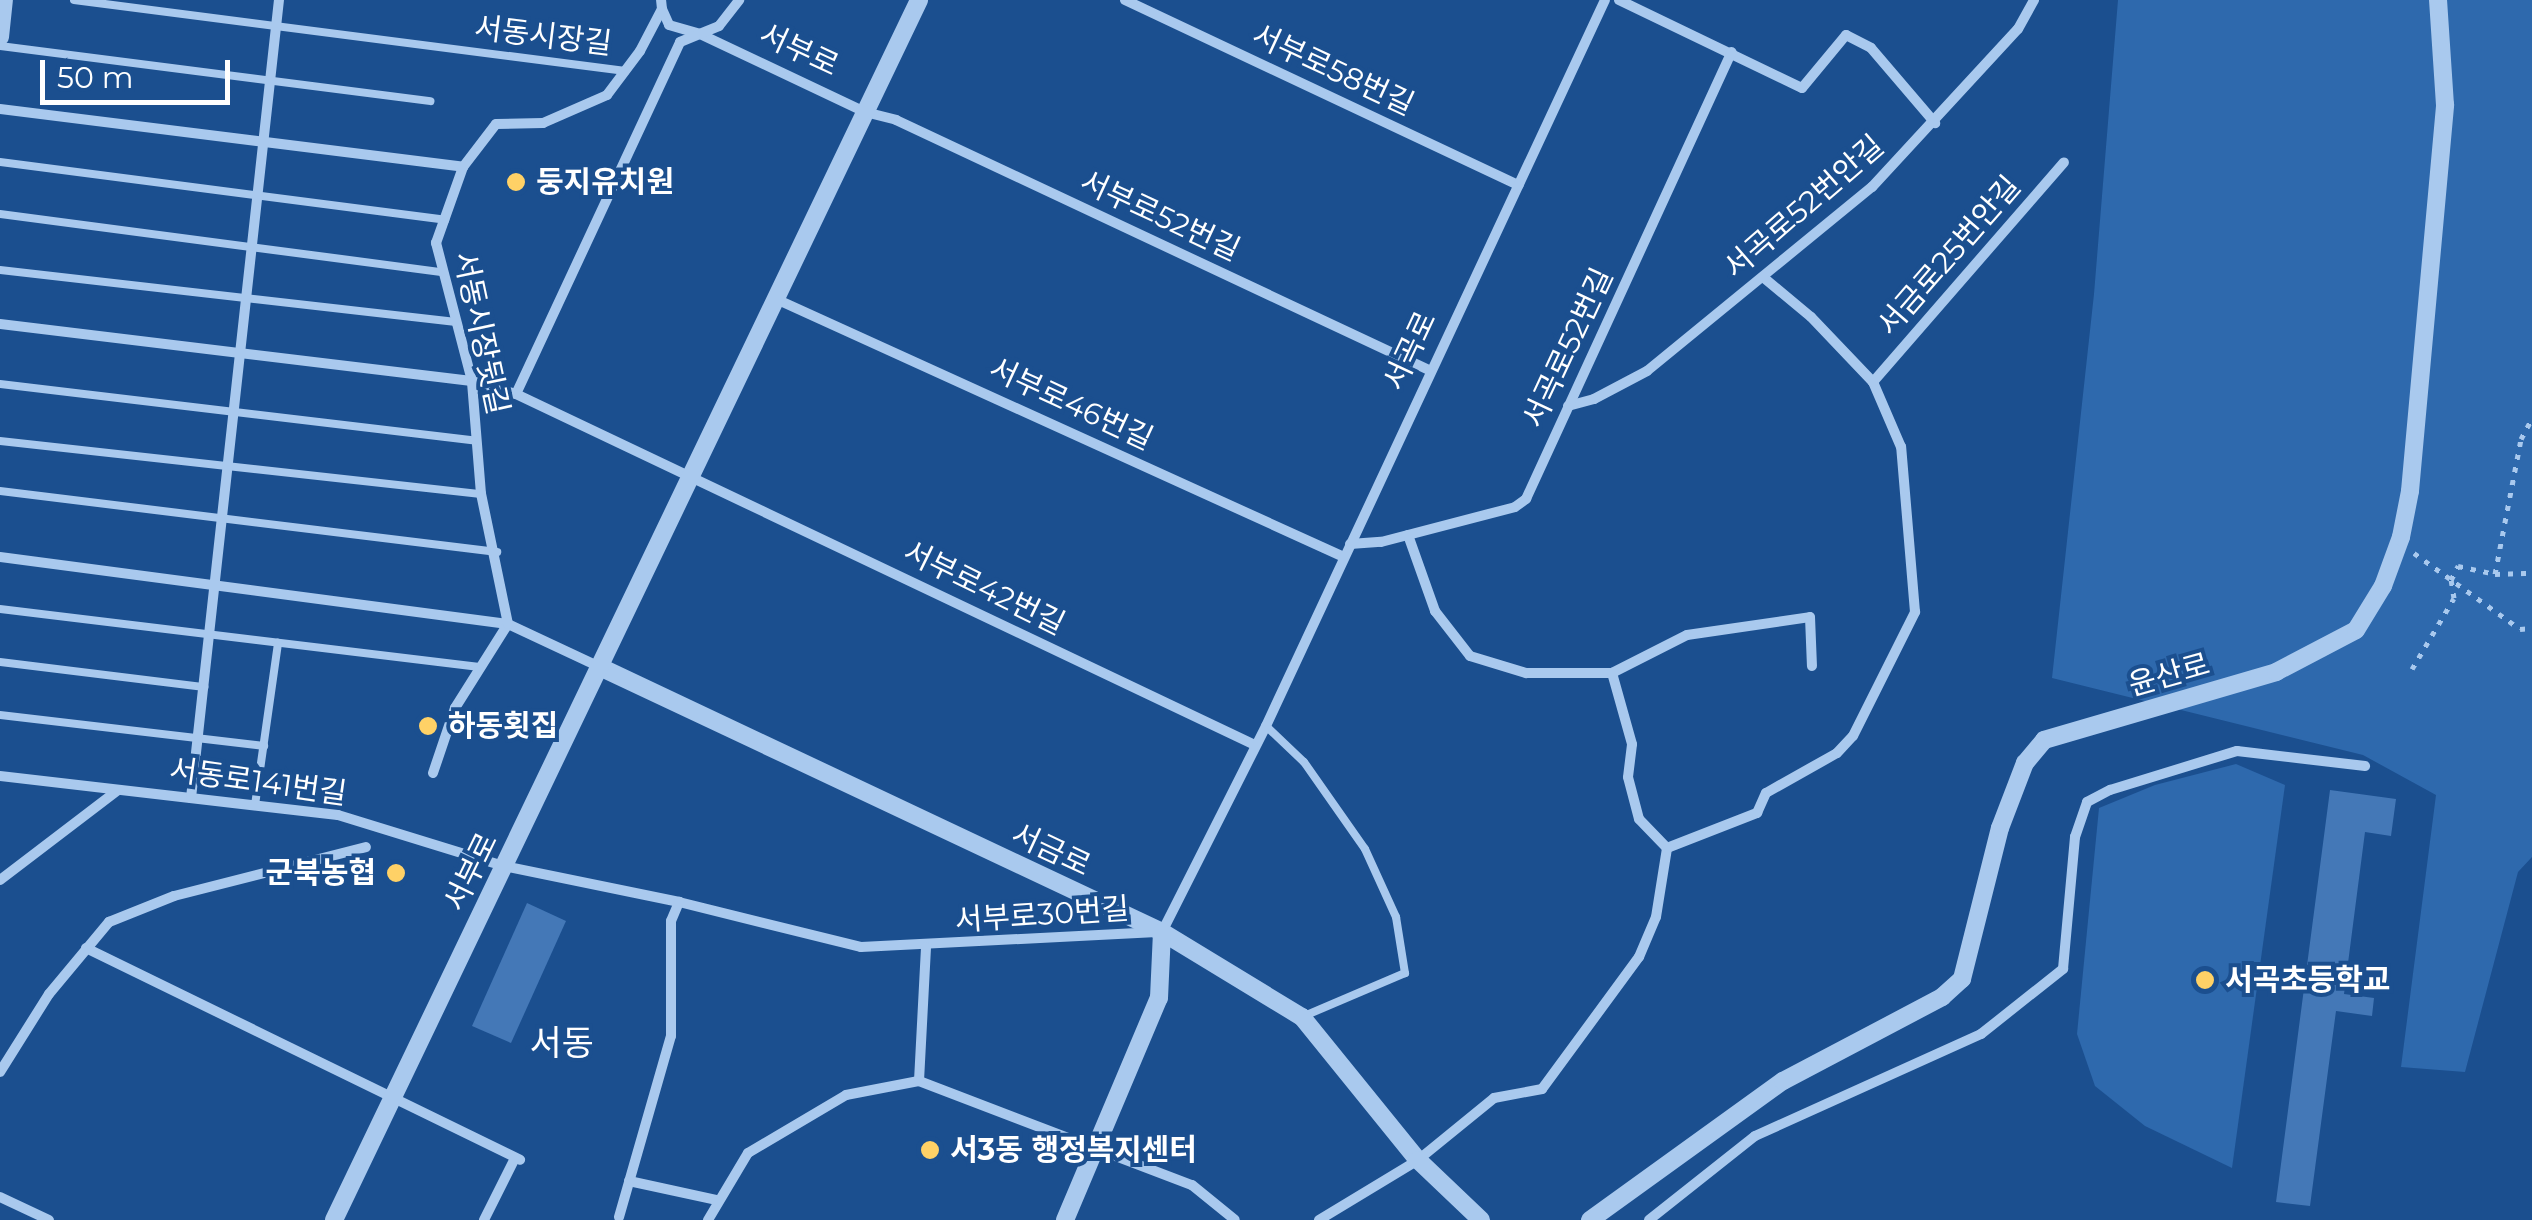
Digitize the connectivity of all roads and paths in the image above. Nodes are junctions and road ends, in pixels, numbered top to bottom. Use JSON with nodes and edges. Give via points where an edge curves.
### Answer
{"nodes":[{"id":1,"x":4,"y":0,"type":"edge"},
{"id":2,"x":74,"y":0,"type":"edge"},
{"id":3,"x":280,"y":0,"type":"edge"},
{"id":4,"x":739,"y":0,"type":"edge"},
{"id":5,"x":918,"y":0,"type":"edge"},
{"id":6,"x":1126,"y":0,"type":"edge"},
{"id":7,"x":1605,"y":0,"type":"edge"},
{"id":8,"x":1618,"y":0,"type":"edge"},
{"id":9,"x":2034,"y":0,"type":"edge"},
{"id":10,"x":2438,"y":0,"type":"edge"},
{"id":11,"x":662,"y":4,"type":"edge"},
{"id":12,"x":276,"y":29,"type":"junction"},
{"id":13,"x":700,"y":34,"type":"junction"},
{"id":14,"x":0,"y":37,"type":"edge"},
{"id":15,"x":0,"y":46,"type":"edge"},
{"id":16,"x":1732,"y":52,"type":"junction"},
{"id":17,"x":625,"y":71,"type":"junction"},
{"id":18,"x":270,"y":79,"type":"junction"},
{"id":19,"x":430,"y":101,"type":"dead end"},
{"id":20,"x":0,"y":109,"type":"edge"},
{"id":21,"x":865,"y":112,"type":"junction"},
{"id":22,"x":1935,"y":124,"type":"junction"},
{"id":23,"x":264,"y":142,"type":"junction"},
{"id":24,"x":0,"y":162,"type":"edge"},
{"id":25,"x":2064,"y":162,"type":"dead end"},
{"id":26,"x":463,"y":167,"type":"junction"},
{"id":27,"x":1518,"y":184,"type":"junction"},
{"id":28,"x":258,"y":194,"type":"junction"},
{"id":29,"x":0,"y":214,"type":"edge"},
{"id":30,"x":445,"y":220,"type":"junction"},
{"id":31,"x":252,"y":248,"type":"junction"},
{"id":32,"x":0,"y":270,"type":"edge"},
{"id":33,"x":444,"y":272,"type":"junction"},
{"id":34,"x":1763,"y":277,"type":"junction"},
{"id":35,"x":246,"y":298,"type":"junction"},
{"id":36,"x":776,"y":299,"type":"junction"},
{"id":37,"x":456,"y":322,"type":"junction"},
{"id":38,"x":0,"y":324,"type":"edge"},
{"id":39,"x":240,"y":352,"type":"junction"},
{"id":40,"x":1431,"y":371,"type":"junction"},
{"id":41,"x":472,"y":381,"type":"junction"},
{"id":42,"x":1872,"y":382,"type":"junction"},
{"id":43,"x":0,"y":384,"type":"edge"},
{"id":44,"x":516,"y":394,"type":"junction"},
{"id":45,"x":1568,"y":406,"type":"junction"},
{"id":46,"x":234,"y":414,"type":"junction"},
{"id":47,"x":2532,"y":418,"type":"edge"},
{"id":48,"x":0,"y":440,"type":"edge"},
{"id":49,"x":476,"y":441,"type":"junction"},
{"id":50,"x":228,"y":466,"type":"junction"},
{"id":51,"x":690,"y":477,"type":"junction"},
{"id":52,"x":0,"y":491,"type":"edge"},
{"id":53,"x":481,"y":494,"type":"junction"},
{"id":54,"x":222,"y":517,"type":"junction"},
{"id":55,"x":1408,"y":535,"type":"junction"},
{"id":56,"x":1350,"y":544,"type":"junction"},
{"id":57,"x":2398,"y":544,"type":"junction"},
{"id":58,"x":497,"y":552,"type":"junction"},
{"id":59,"x":0,"y":557,"type":"edge"},
{"id":60,"x":1344,"y":557,"type":"junction"},
{"id":61,"x":2532,"y":572,"type":"edge"},
{"id":62,"x":2495,"y":574,"type":"junction"},
{"id":63,"x":2451,"y":580,"type":"junction"},
{"id":64,"x":214,"y":585,"type":"junction"},
{"id":65,"x":0,"y":608,"type":"edge"},
{"id":66,"x":508,"y":624,"type":"junction"},
{"id":67,"x":2532,"y":628,"type":"edge"},
{"id":68,"x":209,"y":635,"type":"junction"},
{"id":69,"x":278,"y":643,"type":"junction"},
{"id":70,"x":0,"y":662,"type":"edge"},
{"id":71,"x":1812,"y":666,"type":"dead end"},
{"id":72,"x":480,"y":667,"type":"junction"},
{"id":73,"x":602,"y":668,"type":"junction"},
{"id":74,"x":2412,"y":669,"type":"dead end"},
{"id":75,"x":1612,"y":673,"type":"junction"},
{"id":76,"x":204,"y":687,"type":"junction"},
{"id":77,"x":0,"y":715,"type":"edge"},
{"id":78,"x":1266,"y":726,"type":"junction"},
{"id":79,"x":198,"y":739,"type":"junction"},
{"id":80,"x":1255,"y":745,"type":"junction"},
{"id":81,"x":264,"y":746,"type":"junction"},
{"id":82,"x":2365,"y":766,"type":"dead end"},
{"id":83,"x":433,"y":773,"type":"dead end"},
{"id":84,"x":0,"y":776,"type":"edge"},
{"id":85,"x":119,"y":790,"type":"junction"},
{"id":86,"x":191,"y":798,"type":"junction"},
{"id":87,"x":256,"y":805,"type":"junction"},
{"id":88,"x":366,"y":847,"type":"dead end"},
{"id":89,"x":1666,"y":848,"type":"junction"},
{"id":90,"x":504,"y":866,"type":"junction"},
{"id":91,"x":0,"y":880,"type":"edge"},
{"id":92,"x":679,"y":902,"type":"junction"},
{"id":93,"x":1162,"y":932,"type":"junction"},
{"id":94,"x":926,"y":947,"type":"junction"},
{"id":95,"x":86,"y":948,"type":"junction"},
{"id":96,"x":1302,"y":1017,"type":"junction"},
{"id":97,"x":0,"y":1072,"type":"edge"},
{"id":98,"x":919,"y":1081,"type":"junction"},
{"id":99,"x":392,"y":1100,"type":"junction"},
{"id":100,"x":1095,"y":1147,"type":"junction"},
{"id":101,"x":1418,"y":1160,"type":"junction"},
{"id":102,"x":628,"y":1181,"type":"junction"},
{"id":103,"x":0,"y":1197,"type":"edge"},
{"id":104,"x":716,"y":1200,"type":"junction"},
{"id":105,"x":618,"y":1217,"type":"dead end"},
{"id":106,"x":49,"y":1220,"type":"edge"},
{"id":107,"x":334,"y":1220,"type":"edge"},
{"id":108,"x":484,"y":1220,"type":"edge"},
{"id":109,"x":708,"y":1220,"type":"edge"},
{"id":110,"x":1065,"y":1220,"type":"edge"},
{"id":111,"x":1235,"y":1220,"type":"edge"},
{"id":112,"x":1319,"y":1220,"type":"edge"},
{"id":113,"x":1481,"y":1220,"type":"edge"},
{"id":114,"x":1590,"y":1220,"type":"edge"},
{"id":115,"x":1649,"y":1220,"type":"edge"}],
"edges":[{"from":1,"to":14,"type":"street"},
{"from":2,"to":12,"type":"lane","name":"서동시장길"},
{"from":3,"to":12,"type":"street"},
{"from":4,"to":13,"type":"street","via":[[719,26]]},
{"from":5,"to":21,"type":"street","name":"서부로"},
{"from":6,"to":27,"type":"street","name":"서부로58번길"},
{"from":7,"to":27,"type":"street","name":"서곡로"},
{"from":8,"to":16,"type":"street"},
{"from":9,"to":22,"type":"street","name":"서곡로52번안길","via":[[2018,29]]},
{"from":10,"to":57,"type":"street","name":"윤산로","via":[[2445,104],[2410,490]]},
{"from":11,"to":13,"type":"street","name":"서부로","via":[[668,26]]},
{"from":11,"to":17,"type":"street","name":"서동시장뒷길"},
{"from":12,"to":17,"type":"lane","name":"서동시장길"},
{"from":12,"to":18,"type":"street"},
{"from":13,"to":21,"type":"street","name":"서부로"},
{"from":13,"to":44,"type":"street","via":[[680,42]]},
{"from":15,"to":18,"type":"lane"},
{"from":16,"to":22,"type":"street","via":[[1802,88],[1846,34],[1871,48]]},
{"from":16,"to":45,"type":"street","name":"서곡로52번길"},
{"from":17,"to":26,"type":"street","name":"서동시장뒷길","via":[[607,95],[543,122],[496,124]]},
{"from":18,"to":19,"type":"lane"},
{"from":18,"to":23,"type":"street"},
{"from":20,"to":23,"type":"street"},
{"from":21,"to":36,"type":"street","name":"서부로"},
{"from":21,"to":40,"type":"street","name":"서부로52번길","via":[[896,120]]},
{"from":22,"to":34,"type":"street","name":"서곡로52번안길","via":[[1872,187]]},
{"from":23,"to":26,"type":"street"},
{"from":23,"to":28,"type":"street"},
{"from":24,"to":28,"type":"lane"},
{"from":25,"to":42,"type":"street","name":"서금로25번안길"},
{"from":26,"to":30,"type":"street","name":"서동시장뒷길"},
{"from":27,"to":40,"type":"street","name":"서곡로"},
{"from":28,"to":30,"type":"lane"},
{"from":28,"to":31,"type":"street"},
{"from":29,"to":31,"type":"lane"},
{"from":30,"to":33,"type":"street","name":"서동시장뒷길","via":[[436,243]]},
{"from":31,"to":33,"type":"lane"},
{"from":31,"to":35,"type":"street"},
{"from":32,"to":35,"type":"lane"},
{"from":33,"to":37,"type":"street","name":"서동시장뒷길"},
{"from":34,"to":42,"type":"street","name":"서금로25번안길"},
{"from":34,"to":45,"type":"street","name":"서곡로52번안길","via":[[1647,370]]},
{"from":35,"to":37,"type":"lane"},
{"from":35,"to":39,"type":"street"},
{"from":36,"to":51,"type":"street","name":"서부로"},
{"from":36,"to":60,"type":"street","name":"서부로46번길"},
{"from":37,"to":41,"type":"street","name":"서동시장뒷길"},
{"from":38,"to":39,"type":"street"},
{"from":39,"to":41,"type":"street"},
{"from":39,"to":46,"type":"street"},
{"from":40,"to":56,"type":"street","name":"서곡로"},
{"from":41,"to":44,"type":"street"},
{"from":41,"to":49,"type":"street","name":"서동시장뒷길"},
{"from":42,"to":89,"type":"street","name":"서금로25번안길","via":[[1900,447],[1914,612],[1838,754],[1766,794],[1757,813]]},
{"from":43,"to":46,"type":"lane"},
{"from":44,"to":51,"type":"street"},
{"from":45,"to":55,"type":"street","name":"서곡로52번길","via":[[1526,499]]},
{"from":46,"to":49,"type":"lane"},
{"from":46,"to":50,"type":"street"},
{"from":47,"to":62,"type":"path","via":[[2521,439]]},
{"from":48,"to":50,"type":"lane"},
{"from":49,"to":53,"type":"street","name":"서동시장뒷길"},
{"from":50,"to":53,"type":"lane"},
{"from":50,"to":54,"type":"street"},
{"from":51,"to":73,"type":"street","name":"서부로"},
{"from":51,"to":80,"type":"street","name":"서부로42번길"},
{"from":52,"to":54,"type":"lane"},
{"from":53,"to":58,"type":"street","name":"서동시장뒷길"},
{"from":54,"to":58,"type":"lane"},
{"from":54,"to":64,"type":"street"},
{"from":55,"to":56,"type":"street","name":"서곡로52번길"},
{"from":55,"to":75,"type":"street","via":[[1436,611],[1470,656],[1526,673]]},
{"from":56,"to":60,"type":"street","name":"서곡로"},
{"from":57,"to":63,"type":"path"},
{"from":57,"to":114,"type":"street","name":"윤산로","via":[[2356,630],[2276,672],[2044,740],[2025,763],[2000,828],[1962,979],[1942,997],[1783,1082]]},
{"from":58,"to":66,"type":"street","name":"서동시장뒷길"},
{"from":59,"to":64,"type":"street"},
{"from":60,"to":78,"type":"street","name":"서곡로"},
{"from":61,"to":62,"type":"path"},
{"from":62,"to":63,"type":"path","via":[[2458,566]]},
{"from":63,"to":67,"type":"path","via":[[2520,629]]},
{"from":63,"to":74,"type":"path","via":[[2454,598]]},
{"from":64,"to":66,"type":"street"},
{"from":64,"to":68,"type":"street"},
{"from":65,"to":68,"type":"lane"},
{"from":66,"to":72,"type":"street"},
{"from":66,"to":73,"type":"street"},
{"from":68,"to":69,"type":"lane"},
{"from":68,"to":76,"type":"street"},
{"from":69,"to":72,"type":"lane"},
{"from":69,"to":81,"type":"lane"},
{"from":70,"to":76,"type":"lane"},
{"from":71,"to":75,"type":"street","via":[[1810,617],[1687,635]]},
{"from":72,"to":83,"type":"street","via":[[455,708]]},
{"from":73,"to":90,"type":"street","name":"서부로"},
{"from":73,"to":93,"type":"street","name":"서금로"},
{"from":75,"to":89,"type":"street","via":[[1632,744],[1628,777],[1639,819]]},
{"from":76,"to":79,"type":"street"},
{"from":77,"to":79,"type":"lane"},
{"from":78,"to":80,"type":"street","name":"서곡로"},
{"from":78,"to":96,"type":"lane","via":[[1304,762],[1364,849],[1396,917],[1405,973]]},
{"from":79,"to":81,"type":"lane"},
{"from":79,"to":86,"type":"street"},
{"from":80,"to":93,"type":"street","name":"서곡로"},
{"from":81,"to":87,"type":"lane"},
{"from":82,"to":115,"type":"street","via":[[2237,751],[2087,802],[2075,837],[2063,969],[1981,1034],[1755,1136]]},
{"from":84,"to":85,"type":"street","name":"서동로141번길"},
{"from":85,"to":86,"type":"street","name":"서동로141번길"},
{"from":85,"to":91,"type":"street"},
{"from":86,"to":87,"type":"street","name":"서동로141번길"},
{"from":87,"to":90,"type":"street","name":"서동로141번길","via":[[338,815]]},
{"from":88,"to":95,"type":"street","via":[[174,896],[109,922]]},
{"from":89,"to":101,"type":"street","via":[[1656,917],[1639,957],[1542,1089],[1494,1098]]},
{"from":90,"to":92,"type":"street","name":"서부로30번길"},
{"from":90,"to":99,"type":"street","name":"서부로"},
{"from":92,"to":94,"type":"street","name":"서부로30번길","via":[[861,947]]},
{"from":92,"to":102,"type":"street","via":[[669,953],[671,1036]]},
{"from":93,"to":94,"type":"street","name":"서부로30번길"},
{"from":93,"to":96,"type":"street","name":"서금로"},
{"from":93,"to":100,"type":"street","name":"서곡로","via":[[1159,998]]},
{"from":94,"to":98,"type":"street","name":"서부로30번길"},
{"from":95,"to":97,"type":"street"},
{"from":95,"to":99,"type":"street"},
{"from":96,"to":101,"type":"street","name":"서금로"},
{"from":98,"to":100,"type":"street"},
{"from":98,"to":104,"type":"street","via":[[846,1095],[792,1124],[748,1153]]},
{"from":99,"to":107,"type":"street","name":"서부로"},
{"from":99,"to":108,"type":"street","via":[[518,1159]]},
{"from":100,"to":110,"type":"street","name":"서곡로"},
{"from":100,"to":111,"type":"street","via":[[1192,1185]]},
{"from":101,"to":112,"type":"street"},
{"from":101,"to":113,"type":"street","name":"서금로"},
{"from":102,"to":104,"type":"street"},
{"from":102,"to":105,"type":"street"},
{"from":103,"to":106,"type":"street"},
{"from":104,"to":109,"type":"street"}]}
